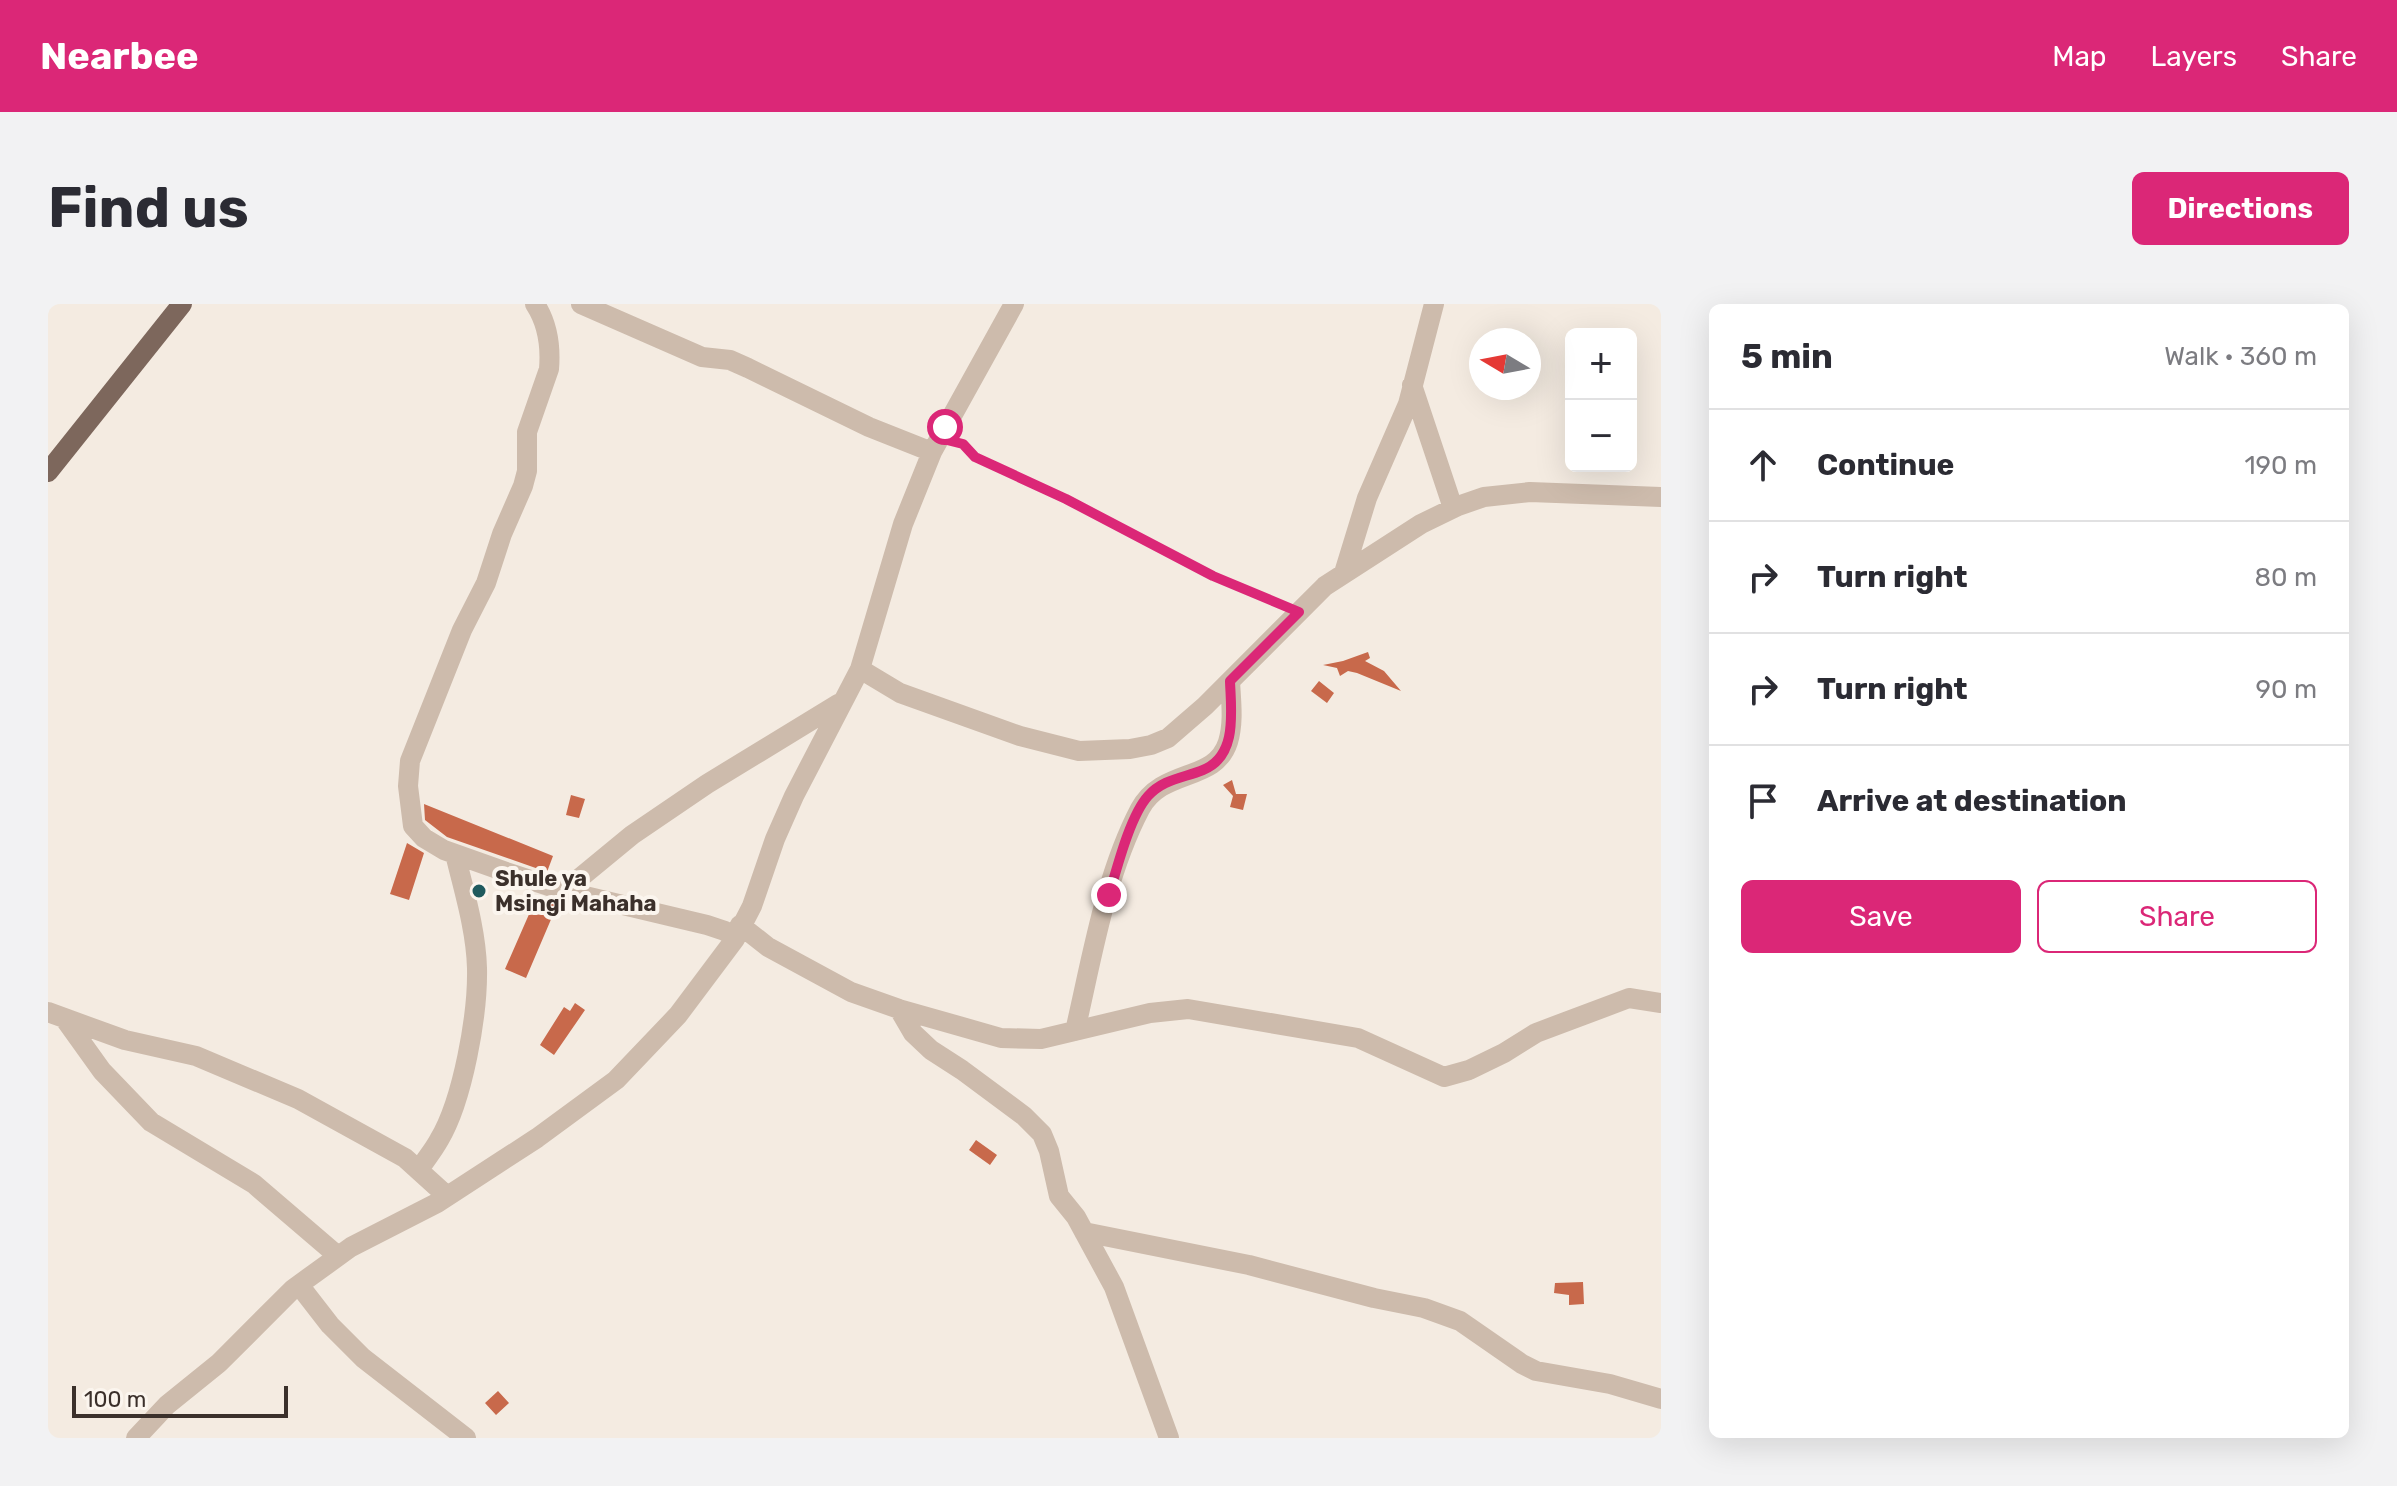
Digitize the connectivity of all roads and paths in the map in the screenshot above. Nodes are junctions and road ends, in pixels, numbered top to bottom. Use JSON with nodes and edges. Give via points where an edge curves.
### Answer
{"nodes":[{"id":1,"x":182,"y":304,"type":"edge"},
{"id":2,"x":535,"y":304,"type":"edge"},
{"id":3,"x":581,"y":304,"type":"edge"},
{"id":4,"x":1014,"y":304,"type":"edge"},
{"id":5,"x":1434,"y":304,"type":"edge"},
{"id":6,"x":1412,"y":385,"type":"junction"},
{"id":7,"x":936,"y":445,"type":"junction"},
{"id":8,"x":48,"y":472,"type":"edge"},
{"id":9,"x":1661,"y":497,"type":"edge"},
{"id":10,"x":1453,"y":508,"type":"junction"},
{"id":11,"x":1344,"y":573,"type":"junction"},
{"id":12,"x":1299,"y":612,"type":"junction"},
{"id":13,"x":860,"y":669,"type":"junction"},
{"id":14,"x":1230,"y":681,"type":"junction"},
{"id":15,"x":842,"y":702,"type":"junction"},
{"id":16,"x":455,"y":854,"type":"junction"},
{"id":17,"x":564,"y":891,"type":"junction"},
{"id":18,"x":738,"y":932,"type":"junction"},
{"id":19,"x":1661,"y":1003,"type":"edge"},
{"id":20,"x":899,"y":1009,"type":"junction"},
{"id":21,"x":56,"y":1015,"type":"edge"},
{"id":22,"x":1075,"y":1031,"type":"junction"},
{"id":23,"x":419,"y":1170,"type":"junction"},
{"id":24,"x":447,"y":1196,"type":"junction"},
{"id":25,"x":1084,"y":1232,"type":"junction"},
{"id":26,"x":338,"y":1256,"type":"junction"},
{"id":27,"x":299,"y":1285,"type":"junction"},
{"id":28,"x":1661,"y":1399,"type":"edge"},
{"id":29,"x":136,"y":1438,"type":"edge"},
{"id":30,"x":466,"y":1438,"type":"edge"},
{"id":31,"x":1169,"y":1438,"type":"edge"}],
"edges":[{"from":1,"to":8,"type":"main road"},
{"from":2,"to":16,"type":"street","via":[[550,343],[550,358],[527,432],[527,471],[410,761],[413,826]]},
{"from":3,"to":7,"type":"street","via":[[702,357],[730,360],[869,427]]},
{"from":4,"to":7,"type":"street"},
{"from":5,"to":6,"type":"street"},
{"from":6,"to":10,"type":"street"},
{"from":6,"to":11,"type":"street"},
{"from":7,"to":12,"type":"path","via":[[963,444],[975,457],[1213,576]]},
{"from":7,"to":13,"type":"street","via":[[903,524]]},
{"from":9,"to":10,"type":"street","via":[[1530,492],[1484,497]]},
{"from":10,"to":11,"type":"street"},
{"from":11,"to":12,"type":"street"},
{"from":12,"to":14,"type":"street"},
{"from":13,"to":14,"type":"street","via":[[900,693],[987,726],[1079,751],[1130,749],[1168,738]]},
{"from":13,"to":15,"type":"street"},
{"from":14,"to":22,"type":"street","via":[[1232,720],[1223,753],[1204,770],[1166,781],[1138,813],[1109,895]]},
{"from":15,"to":17,"type":"street","via":[[707,784],[632,835]]},
{"from":15,"to":18,"type":"street","via":[[794,796]]},
{"from":16,"to":17,"type":"street"},
{"from":16,"to":23,"type":"street","via":[[477,967],[474,1012],[467,1060],[448,1120]]},
{"from":17,"to":18,"type":"street"},
{"from":18,"to":20,"type":"street","via":[[851,992]]},
{"from":18,"to":24,"type":"street","via":[[678,1015],[616,1080]]},
{"from":19,"to":22,"type":"street","via":[[1629,998],[1536,1033],[1469,1070],[1444,1077],[1358,1038],[1188,1009]]},
{"from":20,"to":22,"type":"street","via":[[1001,1038],[1041,1039]]},
{"from":20,"to":25,"type":"street","via":[[931,1050],[1042,1134],[1059,1196]]},
{"from":21,"to":23,"type":"street","via":[[125,1040],[196,1056],[298,1099]]},
{"from":21,"to":26,"type":"street","via":[[151,1122],[254,1184]]},
{"from":23,"to":24,"type":"street"},
{"from":24,"to":26,"type":"street"},
{"from":25,"to":28,"type":"street","via":[[1424,1308],[1460,1321],[1536,1371]]},
{"from":25,"to":31,"type":"street","via":[[1114,1287]]},
{"from":26,"to":27,"type":"street"},
{"from":27,"to":29,"type":"street"},
{"from":27,"to":30,"type":"street","via":[[363,1358]]}]}
